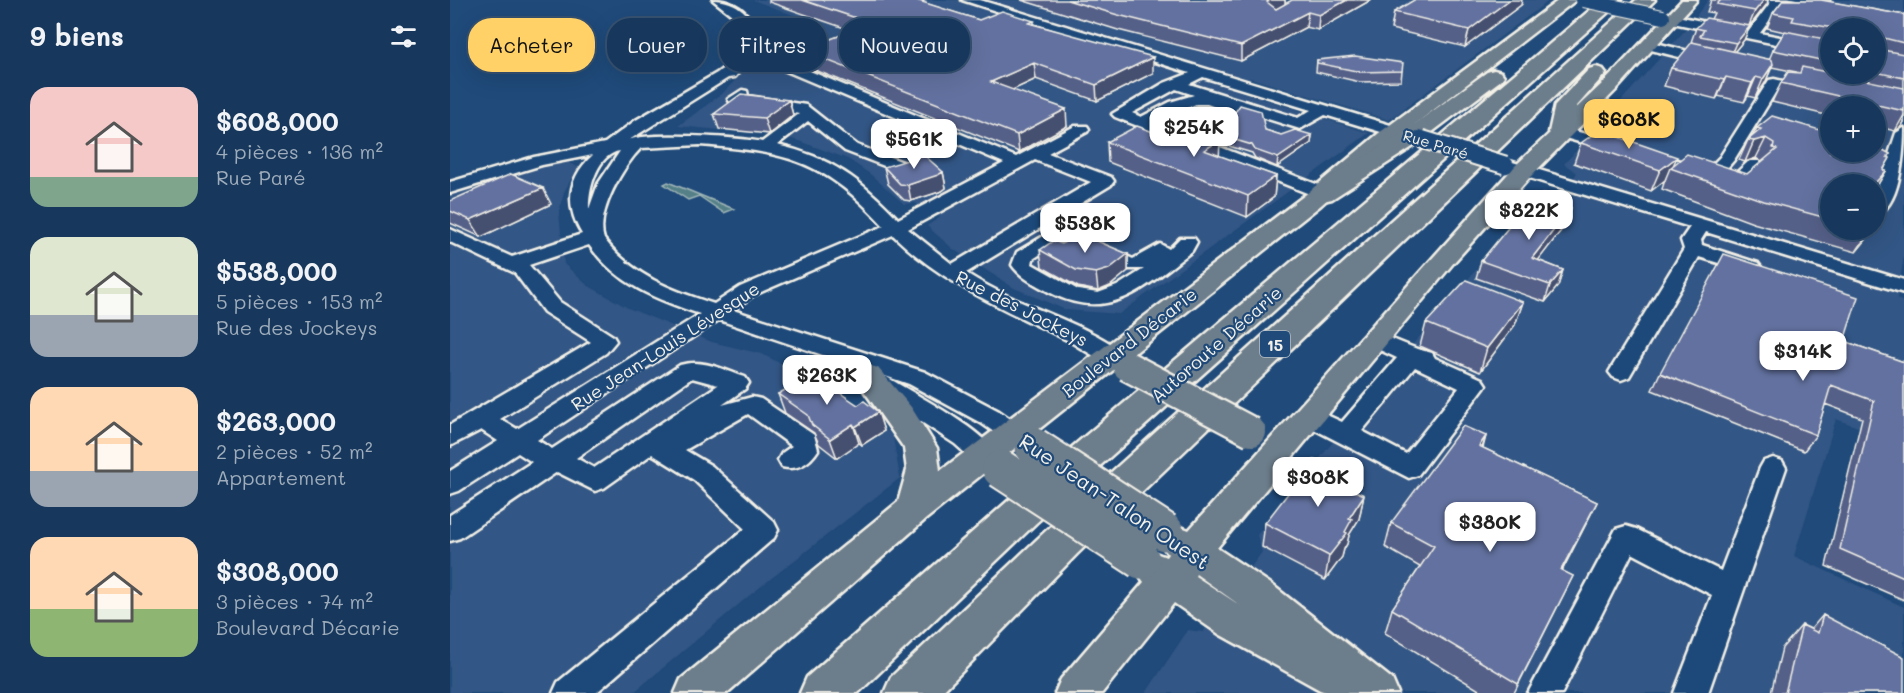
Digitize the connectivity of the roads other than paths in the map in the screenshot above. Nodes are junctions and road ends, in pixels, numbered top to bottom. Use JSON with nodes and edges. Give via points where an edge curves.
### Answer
{"nodes":[{"id":1,"x":719,"y":0,"type":"edge"},
{"id":2,"x":970,"y":0,"type":"edge"},
{"id":3,"x":1569,"y":0,"type":"edge"},
{"id":4,"x":1582,"y":0,"type":"edge"},
{"id":5,"x":1588,"y":0,"type":"edge"},
{"id":6,"x":1613,"y":0,"type":"edge"},
{"id":7,"x":1690,"y":0,"type":"edge"},
{"id":8,"x":1773,"y":1,"type":"edge"},
{"id":9,"x":1662,"y":9,"type":"edge"},
{"id":10,"x":1823,"y":10,"type":"edge"},
{"id":11,"x":742,"y":18,"type":"edge"},
{"id":12,"x":1757,"y":36,"type":"junction"},
{"id":13,"x":1648,"y":45,"type":"junction"},
{"id":14,"x":1820,"y":49,"type":"edge"},
{"id":15,"x":1753,"y":50,"type":"dead end"},
{"id":16,"x":1720,"y":63,"type":"edge"},
{"id":17,"x":728,"y":72,"type":"edge"},
{"id":18,"x":730,"y":72,"type":"edge"},
{"id":19,"x":800,"y":72,"type":"edge"},
{"id":20,"x":1202,"y":72,"type":"junction"},
{"id":21,"x":1779,"y":80,"type":"dead end"},
{"id":22,"x":1178,"y":85,"type":"junction"},
{"id":23,"x":742,"y":94,"type":"edge"},
{"id":24,"x":1323,"y":109,"type":"junction"},
{"id":25,"x":808,"y":114,"type":"junction"},
{"id":26,"x":1136,"y":120,"type":"junction"},
{"id":27,"x":1748,"y":124,"type":"junction"},
{"id":28,"x":1081,"y":129,"type":"dead end"},
{"id":29,"x":1768,"y":129,"type":"edge"},
{"id":30,"x":1562,"y":132,"type":"junction"},
{"id":31,"x":1904,"y":133,"type":"edge"},
{"id":32,"x":1409,"y":135,"type":"junction"},
{"id":33,"x":1188,"y":139,"type":"junction"},
{"id":34,"x":634,"y":146,"type":"junction"},
{"id":35,"x":766,"y":146,"type":"junction"},
{"id":36,"x":611,"y":148,"type":"junction"},
{"id":37,"x":1035,"y":154,"type":"junction"},
{"id":38,"x":1017,"y":163,"type":"junction"},
{"id":39,"x":1874,"y":163,"type":"edge"},
{"id":40,"x":1755,"y":165,"type":"edge"},
{"id":41,"x":900,"y":167,"type":"edge"},
{"id":42,"x":1514,"y":168,"type":"junction"},
{"id":43,"x":1890,"y":173,"type":"junction"},
{"id":44,"x":1711,"y":175,"type":"junction"},
{"id":45,"x":1275,"y":176,"type":"junction"},
{"id":46,"x":450,"y":188,"type":"edge"},
{"id":47,"x":1886,"y":188,"type":"edge"},
{"id":48,"x":1323,"y":193,"type":"junction"},
{"id":49,"x":1701,"y":225,"type":"junction"},
{"id":50,"x":897,"y":227,"type":"junction"},
{"id":51,"x":1080,"y":229,"type":"joint"},
{"id":52,"x":450,"y":235,"type":"edge"},
{"id":53,"x":593,"y":237,"type":"junction"},
{"id":54,"x":1694,"y":249,"type":"junction"},
{"id":55,"x":511,"y":264,"type":"junction"},
{"id":56,"x":951,"y":273,"type":"junction"},
{"id":57,"x":1772,"y":274,"type":"edge"},
{"id":58,"x":1904,"y":287,"type":"edge"},
{"id":59,"x":716,"y":313,"type":"junction"},
{"id":60,"x":1375,"y":339,"type":"junction"},
{"id":61,"x":831,"y":350,"type":"junction"},
{"id":62,"x":1411,"y":356,"type":"junction"},
{"id":63,"x":1120,"y":361,"type":"junction"},
{"id":64,"x":1622,"y":372,"type":"dead end"},
{"id":65,"x":868,"y":375,"type":"junction"},
{"id":66,"x":1309,"y":416,"type":"junction"},
{"id":67,"x":481,"y":419,"type":"junction"},
{"id":68,"x":1346,"y":434,"type":"junction"},
{"id":69,"x":450,"y":437,"type":"edge"},
{"id":70,"x":1022,"y":439,"type":"junction"},
{"id":71,"x":517,"y":441,"type":"junction"},
{"id":72,"x":658,"y":446,"type":"junction"},
{"id":73,"x":1282,"y":447,"type":"junction"},
{"id":74,"x":554,"y":459,"type":"junction"},
{"id":75,"x":791,"y":460,"type":"dead end"},
{"id":76,"x":992,"y":462,"type":"junction"},
{"id":77,"x":1773,"y":468,"type":"dead end"},
{"id":78,"x":450,"y":484,"type":"edge"},
{"id":79,"x":914,"y":509,"type":"junction"},
{"id":80,"x":450,"y":530,"type":"edge"},
{"id":81,"x":1167,"y":556,"type":"junction"},
{"id":82,"x":1729,"y":589,"type":"junction"},
{"id":83,"x":570,"y":693,"type":"edge"},
{"id":84,"x":696,"y":693,"type":"edge"},
{"id":85,"x":824,"y":693,"type":"edge"},
{"id":86,"x":908,"y":693,"type":"edge"},
{"id":87,"x":1076,"y":693,"type":"edge"},
{"id":88,"x":1368,"y":693,"type":"edge"},
{"id":89,"x":1377,"y":693,"type":"edge"},
{"id":90,"x":1545,"y":693,"type":"edge"},
{"id":91,"x":1691,"y":693,"type":"edge"}],
"edges":[{"from":1,"to":11,"type":"street"},
{"from":2,"to":20,"type":"street","name":"Rue Paré"},
{"from":3,"to":32,"type":"main road"},
{"from":4,"to":9,"type":"street","bridge":true},
{"from":5,"to":32,"type":"highway","via":[[1467,97]]},
{"from":6,"to":85,"type":"highway","name":"Autoroute Décarie","number":"15","via":[[1013,519]]},
{"from":7,"to":9,"type":"main road"},
{"from":8,"to":10,"type":"street"},
{"from":8,"to":12,"type":"street"},
{"from":9,"to":12,"type":"street"},
{"from":9,"to":13,"type":"main road"},
{"from":9,"to":30,"type":"highway","via":[[1566,105]]},
{"from":9,"to":86,"type":"highway","name":"Autoroute Décarie","number":"15","via":[[1062,542]]},
{"from":12,"to":14,"type":"street"},
{"from":12,"to":15,"type":"street"},
{"from":13,"to":16,"type":"street"},
{"from":13,"to":30,"type":"main road"},
{"from":17,"to":36,"type":"street","name":"Rue Jean-Talon Ouest","via":[[647,119]]},
{"from":18,"to":34,"type":"street","via":[[715,88],[660,123]]},
{"from":19,"to":38,"type":"street"},
{"from":20,"to":22,"type":"street"},
{"from":20,"to":24,"type":"street","name":"Rue Paré"},
{"from":21,"to":27,"type":"street"},
{"from":22,"to":24,"type":"street","via":[[1300,124]]},
{"from":22,"to":26,"type":"street","via":[[1169,86],[1120,114]]},
{"from":23,"to":25,"type":"street","via":[[735,99],[789,105]]},
{"from":24,"to":32,"type":"street","name":"Rue Paré"},
{"from":25,"to":35,"type":"street"},
{"from":25,"to":41,"type":"street","via":[[851,148]]},
{"from":26,"to":33,"type":"street"},
{"from":26,"to":33,"type":"street","via":[[1191,99],[1228,106],[1232,111]]},
{"from":26,"to":45,"type":"street","via":[[1119,125],[1121,129],[1246,173]]},
{"from":27,"to":29,"type":"street"},
{"from":27,"to":44,"type":"street","via":[[1726,160]]},
{"from":28,"to":37,"type":"street","name":"Rue Jean-Louis Lévesque"},
{"from":30,"to":42,"type":"main road"},
{"from":30,"to":44,"type":"street"},
{"from":31,"to":43,"type":"street"},
{"from":32,"to":42,"type":"street","name":"Rue Paré","bridge":true},
{"from":32,"to":48,"type":"highway"},
{"from":33,"to":45,"type":"street"},
{"from":34,"to":35,"type":"street","name":"Rue des Jockeys","via":[[713,141]]},
{"from":34,"to":36,"type":"street","name":"Rue des Jockeys"},
{"from":34,"to":53,"type":"street","via":[[605,184]]},
{"from":35,"to":50,"type":"street","name":"Rue des Jockeys","via":[[804,156],[839,173]]},
{"from":36,"to":46,"type":"street","name":"Rue des Jockeys","via":[[540,159]]},
{"from":36,"to":53,"type":"street","name":"Rue Jean-Talon Ouest","via":[[590,172],[579,195],[579,209]]},
{"from":37,"to":38,"type":"street","name":"Rue Jean-Louis Lévesque"},
{"from":37,"to":56,"type":"street","via":[[1105,182]]},
{"from":38,"to":50,"type":"street","name":"Rue Jean-Louis Lévesque"},
{"from":39,"to":43,"type":"street"},
{"from":40,"to":44,"type":"street","via":[[1735,183]]},
{"from":42,"to":49,"type":"street","name":"Rue Paré"},
{"from":42,"to":60,"type":"main road"},
{"from":43,"to":47,"type":"street"},
{"from":45,"to":48,"type":"street"},
{"from":48,"to":63,"type":"main road","name":"Boulevard Décarie"},
{"from":49,"to":54,"type":"street","via":[[1691,240]]},
{"from":49,"to":58,"type":"street","name":"Rue Paré","via":[[1854,281]]},
{"from":50,"to":56,"type":"street","name":"Rue des Jockeys"},
{"from":50,"to":59,"type":"street","name":"Rue Jean-Louis Lévesque","via":[[767,281]]},
{"from":51,"to":51,"type":"street","via":[[1024,256],[1022,265],[1084,299],[1116,296],[1187,242],[1170,244],[1131,265],[1089,246]]},
{"from":52,"to":55,"type":"street"},
{"from":53,"to":55,"type":"street"},
{"from":53,"to":59,"type":"street","name":"Rue Jean-Talon Ouest","via":[[606,257],[636,281],[680,302]]},
{"from":54,"to":57,"type":"street"},
{"from":54,"to":64,"type":"street"},
{"from":55,"to":67,"type":"street","via":[[522,269],[552,307],[605,341]]},
{"from":56,"to":63,"type":"street","name":"Rue des Jockeys","via":[[994,298],[1089,340]]},
{"from":59,"to":61,"type":"street","name":"Rue Jean-Talon Ouest"},
{"from":59,"to":71,"type":"street","name":"Rue Jean-Louis Lévesque"},
{"from":60,"to":62,"type":"street"},
{"from":60,"to":66,"type":"main road"},
{"from":61,"to":65,"type":"street","name":"Rue Jean-Talon Ouest"},
{"from":61,"to":70,"type":"street","name":"Rue Jean-Talon Ouest","via":[[917,378]]},
{"from":62,"to":68,"type":"street"},
{"from":62,"to":68,"type":"street","via":[[1443,362],[1477,382],[1409,468]]},
{"from":63,"to":70,"type":"main road","name":"Boulevard Décarie"},
{"from":63,"to":73,"type":"main road","bridge":true},
{"from":65,"to":76,"type":"street","name":"Rue Jean-Talon Ouest","via":[[964,438]]},
{"from":65,"to":79,"type":"main road","via":[[921,449],[923,465]]},
{"from":66,"to":68,"type":"street"},
{"from":66,"to":73,"type":"main road"},
{"from":67,"to":69,"type":"street"},
{"from":67,"to":71,"type":"street"},
{"from":70,"to":76,"type":"main road","name":"Boulevard Décarie"},
{"from":70,"to":81,"type":"main road","name":"Rue Jean-Talon Ouest","bridge":true},
{"from":71,"to":74,"type":"street"},
{"from":71,"to":78,"type":"street","name":"Rue Jean-Louis Lévesque"},
{"from":72,"to":74,"type":"street","via":[[595,481]]},
{"from":72,"to":74,"type":"street","via":[[737,383],[688,370]]},
{"from":72,"to":75,"type":"street","via":[[736,408],[752,405],[805,442],[805,450]]},
{"from":72,"to":83,"type":"street","via":[[703,473],[764,530]]},
{"from":73,"to":81,"type":"main road"},
{"from":74,"to":80,"type":"street"},
{"from":76,"to":79,"type":"main road","name":"Boulevard Décarie"},
{"from":76,"to":81,"type":"main road","name":"Rue Jean-Talon Ouest","bridge":true},
{"from":77,"to":82,"type":"street"},
{"from":79,"to":84,"type":"main road","name":"Boulevard Décarie"},
{"from":81,"to":87,"type":"main road"},
{"from":81,"to":88,"type":"main road","name":"Rue Jean-Talon Ouest","via":[[1233,622]]},
{"from":81,"to":89,"type":"main road","name":"Rue Jean-Talon Ouest","via":[[1257,596]]},
{"from":82,"to":90,"type":"street","via":[[1626,537]]},
{"from":82,"to":91,"type":"street"}]}
